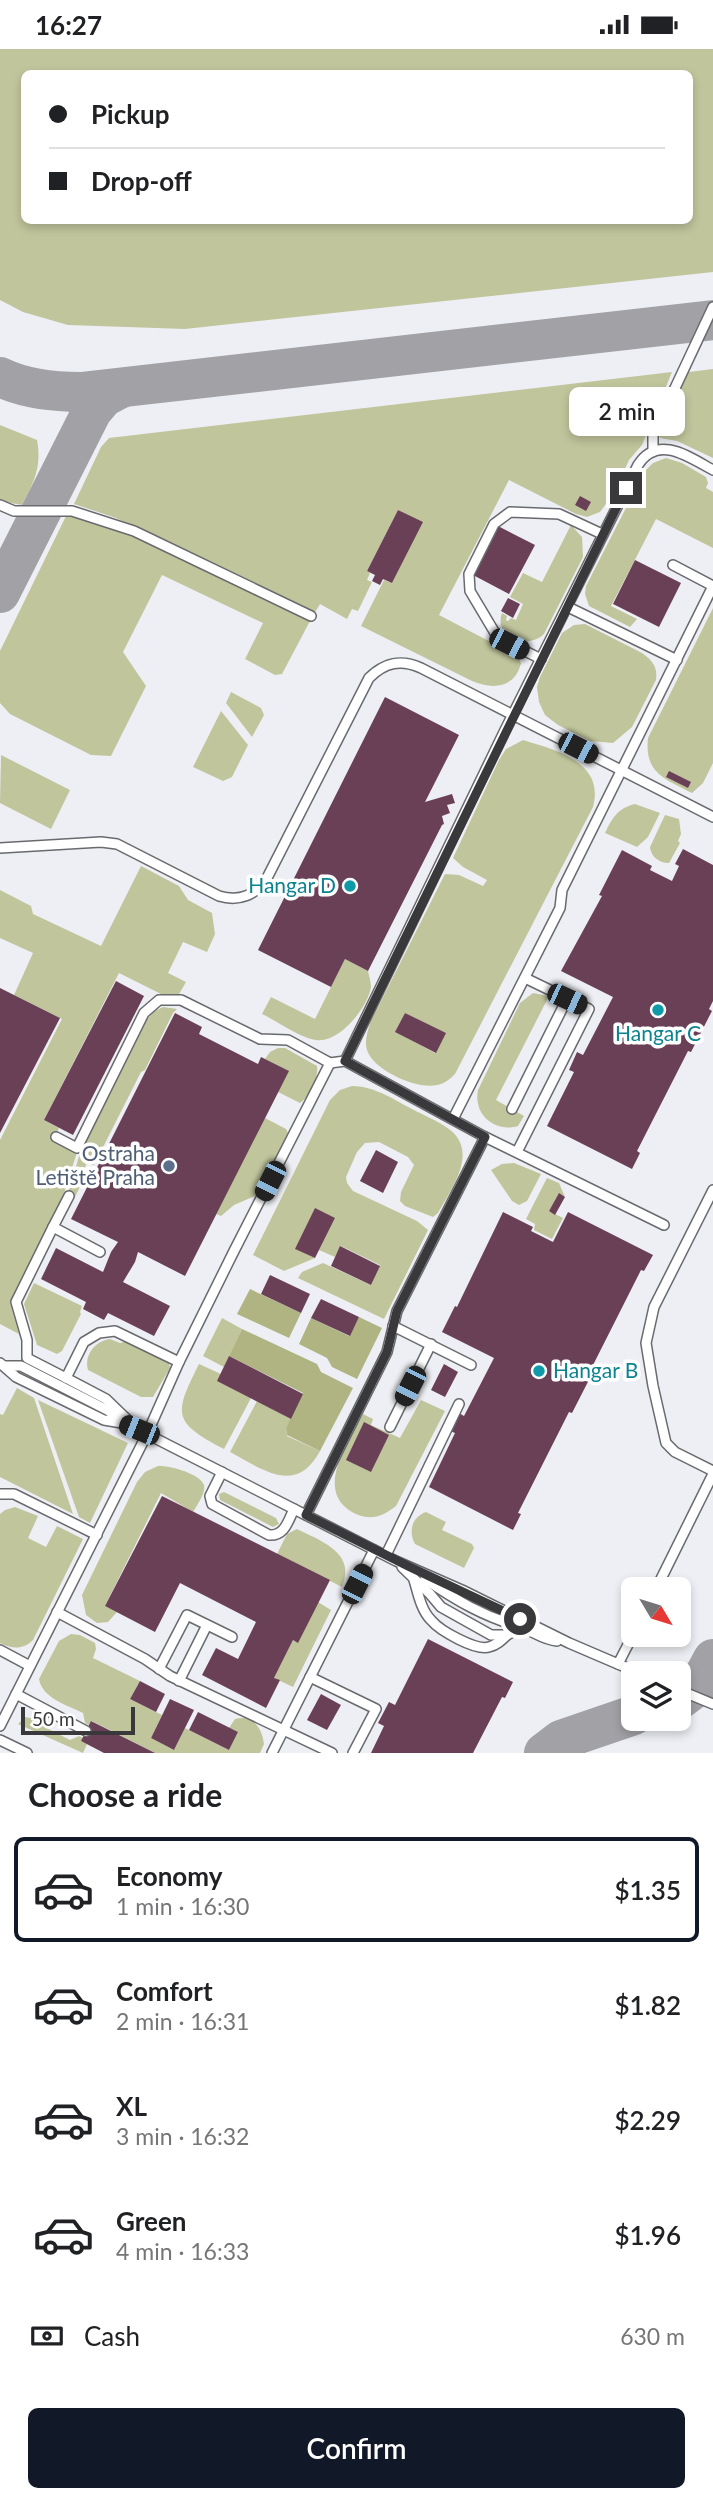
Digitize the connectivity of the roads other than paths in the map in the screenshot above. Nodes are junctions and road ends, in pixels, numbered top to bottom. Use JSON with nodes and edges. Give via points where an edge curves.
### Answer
{"nodes":[{"id":1,"x":713,"y":307,"type":"edge"},
{"id":2,"x":653,"y":451,"type":"junction"},
{"id":3,"x":713,"y":470,"type":"edge"},
{"id":4,"x":0,"y":505,"type":"edge"},
{"id":5,"x":602,"y":534,"type":"junction"},
{"id":6,"x":673,"y":565,"type":"dead end"},
{"id":7,"x":713,"y":586,"type":"edge"},
{"id":8,"x":568,"y":607,"type":"junction"},
{"id":9,"x":312,"y":616,"type":"dead end"},
{"id":10,"x":541,"y":659,"type":"junction"},
{"id":11,"x":677,"y":660,"type":"junction"},
{"id":12,"x":513,"y":715,"type":"junction"},
{"id":13,"x":622,"y":771,"type":"junction"},
{"id":14,"x":713,"y":817,"type":"edge"},
{"id":15,"x":0,"y":848,"type":"edge"},
{"id":16,"x":525,"y":978,"type":"junction"},
{"id":17,"x":567,"y":999,"type":"junction"},
{"id":18,"x":345,"y":1061,"type":"junction"},
{"id":19,"x":330,"y":1063,"type":"junction"},
{"id":20,"x":512,"y":1109,"type":"dead end"},
{"id":21,"x":453,"y":1119,"type":"junction"},
{"id":22,"x":56,"y":1137,"type":"dead end"},
{"id":23,"x":485,"y":1137,"type":"junction"},
{"id":24,"x":517,"y":1152,"type":"junction"},
{"id":25,"x":713,"y":1190,"type":"edge"},
{"id":26,"x":69,"y":1196,"type":"dead end"},
{"id":27,"x":664,"y":1225,"type":"dead end"},
{"id":28,"x":53,"y":1227,"type":"junction"},
{"id":29,"x":100,"y":1252,"type":"dead end"},
{"id":30,"x":393,"y":1326,"type":"junction"},
{"id":31,"x":431,"y":1344,"type":"junction"},
{"id":32,"x":178,"y":1363,"type":"junction"},
{"id":33,"x":3,"y":1364,"type":"edge"},
{"id":34,"x":471,"y":1364,"type":"dead end"},
{"id":35,"x":66,"y":1378,"type":"junction"},
{"id":36,"x":459,"y":1404,"type":"dead end"},
{"id":37,"x":390,"y":1427,"type":"dead end"},
{"id":38,"x":143,"y":1432,"type":"junction"},
{"id":39,"x":222,"y":1472,"type":"junction"},
{"id":40,"x":713,"y":1472,"type":"edge"},
{"id":41,"x":0,"y":1494,"type":"edge"},
{"id":42,"x":294,"y":1509,"type":"junction"},
{"id":43,"x":306,"y":1515,"type":"junction"},
{"id":44,"x":97,"y":1535,"type":"junction"},
{"id":45,"x":374,"y":1550,"type":"junction"},
{"id":46,"x":386,"y":1555,"type":"junction"},
{"id":47,"x":396,"y":1561,"type":"junction"},
{"id":48,"x":410,"y":1567,"type":"junction"},
{"id":49,"x":662,"y":1577,"type":"edge"},
{"id":50,"x":413,"y":1578,"type":"junction"},
{"id":51,"x":57,"y":1612,"type":"junction"},
{"id":52,"x":207,"y":1625,"type":"junction"},
{"id":53,"x":522,"y":1627,"type":"junction"},
{"id":54,"x":507,"y":1635,"type":"junction"},
{"id":55,"x":232,"y":1637,"type":"dead end"},
{"id":56,"x":569,"y":1643,"type":"junction"},
{"id":57,"x":627,"y":1647,"type":"edge"},
{"id":58,"x":0,"y":1650,"type":"edge"},
{"id":59,"x":618,"y":1664,"type":"junction"},
{"id":60,"x":30,"y":1665,"type":"junction"},
{"id":61,"x":621,"y":1665,"type":"edge"},
{"id":62,"x":159,"y":1669,"type":"junction"},
{"id":63,"x":310,"y":1677,"type":"junction"},
{"id":64,"x":179,"y":1681,"type":"junction"},
{"id":65,"x":16,"y":1693,"type":"junction"},
{"id":66,"x":691,"y":1695,"type":"edge"},
{"id":67,"x":713,"y":1704,"type":"edge"},
{"id":68,"x":0,"y":1726,"type":"edge"},
{"id":69,"x":284,"y":1729,"type":"junction"},
{"id":70,"x":86,"y":1731,"type":"dead end"},
{"id":71,"x":0,"y":1739,"type":"edge"},
{"id":72,"x":27,"y":1753,"type":"edge"},
{"id":73,"x":272,"y":1753,"type":"edge"},
{"id":74,"x":332,"y":1753,"type":"edge"},
{"id":75,"x":353,"y":1753,"type":"edge"}],
"edges":[{"from":1,"to":2,"type":"lane","via":[[653,435]]},
{"from":2,"to":3,"type":"lane","via":[[673,450]]},
{"from":2,"to":5,"type":"lane","via":[[638,465]]},
{"from":4,"to":9,"type":"lane","via":[[15,510],[72,510],[115,524]]},
{"from":5,"to":8,"type":"lane"},
{"from":5,"to":10,"type":"lane","via":[[559,514],[510,512],[496,521],[469,574],[470,591],[495,633]]},
{"from":6,"to":7,"type":"lane"},
{"from":7,"to":11,"type":"lane"},
{"from":8,"to":10,"type":"lane"},
{"from":8,"to":11,"type":"lane"},
{"from":10,"to":12,"type":"lane"},
{"from":11,"to":13,"type":"lane"},
{"from":12,"to":13,"type":"lane"},
{"from":12,"to":15,"type":"lane","via":[[414,665],[382,667],[369,678],[267,878],[247,896],[219,896],[117,844]]},
{"from":12,"to":18,"type":"lane"},
{"from":13,"to":14,"type":"lane"},
{"from":13,"to":16,"type":"lane","via":[[562,890],[560,908]]},
{"from":16,"to":17,"type":"lane"},
{"from":16,"to":21,"type":"lane"},
{"from":17,"to":20,"type":"lane"},
{"from":17,"to":24,"type":"lane","via":[[589,1009]]},
{"from":18,"to":19,"type":"lane"},
{"from":18,"to":21,"type":"lane"},
{"from":19,"to":22,"type":"lane","via":[[288,1040],[260,1039],[181,1000],[159,1000],[140,1019],[77,1147]]},
{"from":19,"to":32,"type":"lane"},
{"from":21,"to":23,"type":"lane"},
{"from":23,"to":24,"type":"lane"},
{"from":23,"to":30,"type":"lane"},
{"from":24,"to":27,"type":"lane"},
{"from":25,"to":40,"type":"lane","via":[[654,1307],[646,1343],[666,1443]]},
{"from":26,"to":28,"type":"lane"},
{"from":28,"to":29,"type":"lane"},
{"from":28,"to":35,"type":"lane","via":[[16,1302],[27,1340],[27,1359]]},
{"from":30,"to":31,"type":"lane"},
{"from":30,"to":43,"type":"lane","via":[[387,1352]]},
{"from":31,"to":34,"type":"lane"},
{"from":31,"to":37,"type":"lane"},
{"from":32,"to":35,"type":"lane","via":[[115,1331],[99,1333],[84,1342]]},
{"from":32,"to":38,"type":"lane"},
{"from":33,"to":38,"type":"lane","via":[[16,1377],[104,1420]]},
{"from":35,"to":38,"type":"lane","via":[[106,1399]]},
{"from":36,"to":46,"type":"lane"},
{"from":38,"to":39,"type":"lane"},
{"from":38,"to":44,"type":"lane"},
{"from":39,"to":42,"type":"lane"},
{"from":39,"to":42,"type":"lane","via":[[210,1496],[212,1504],[269,1535],[284,1529]]},
{"from":40,"to":49,"type":"lane"},
{"from":41,"to":44,"type":"lane","via":[[14,1493]]},
{"from":42,"to":43,"type":"lane"},
{"from":43,"to":45,"type":"lane"},
{"from":44,"to":51,"type":"lane"},
{"from":45,"to":46,"type":"lane"},
{"from":45,"to":63,"type":"lane"},
{"from":46,"to":47,"type":"lane"},
{"from":47,"to":48,"type":"lane"},
{"from":47,"to":50,"type":"lane"},
{"from":48,"to":53,"type":"lane","via":[[478,1612]]},
{"from":48,"to":56,"type":"lane"},
{"from":50,"to":54,"type":"lane","via":[[449,1613],[491,1635]]},
{"from":50,"to":54,"type":"lane","via":[[430,1620],[449,1634],[487,1648]]},
{"from":51,"to":60,"type":"lane"},
{"from":51,"to":62,"type":"lane"},
{"from":52,"to":55,"type":"lane"},
{"from":52,"to":62,"type":"lane","via":[[187,1615]]},
{"from":52,"to":64,"type":"lane"},
{"from":53,"to":54,"type":"lane"},
{"from":53,"to":56,"type":"lane","via":[[552,1641]]},
{"from":56,"to":59,"type":"lane"},
{"from":57,"to":59,"type":"lane"},
{"from":58,"to":60,"type":"lane"},
{"from":59,"to":61,"type":"lane"},
{"from":60,"to":65,"type":"lane"},
{"from":62,"to":64,"type":"lane"},
{"from":63,"to":69,"type":"lane"},
{"from":63,"to":75,"type":"lane","via":[[376,1709]]},
{"from":64,"to":69,"type":"lane"},
{"from":65,"to":68,"type":"lane"},
{"from":65,"to":70,"type":"lane"},
{"from":66,"to":67,"type":"lane"},
{"from":69,"to":73,"type":"lane"},
{"from":69,"to":74,"type":"lane"},
{"from":71,"to":72,"type":"lane"}]}
